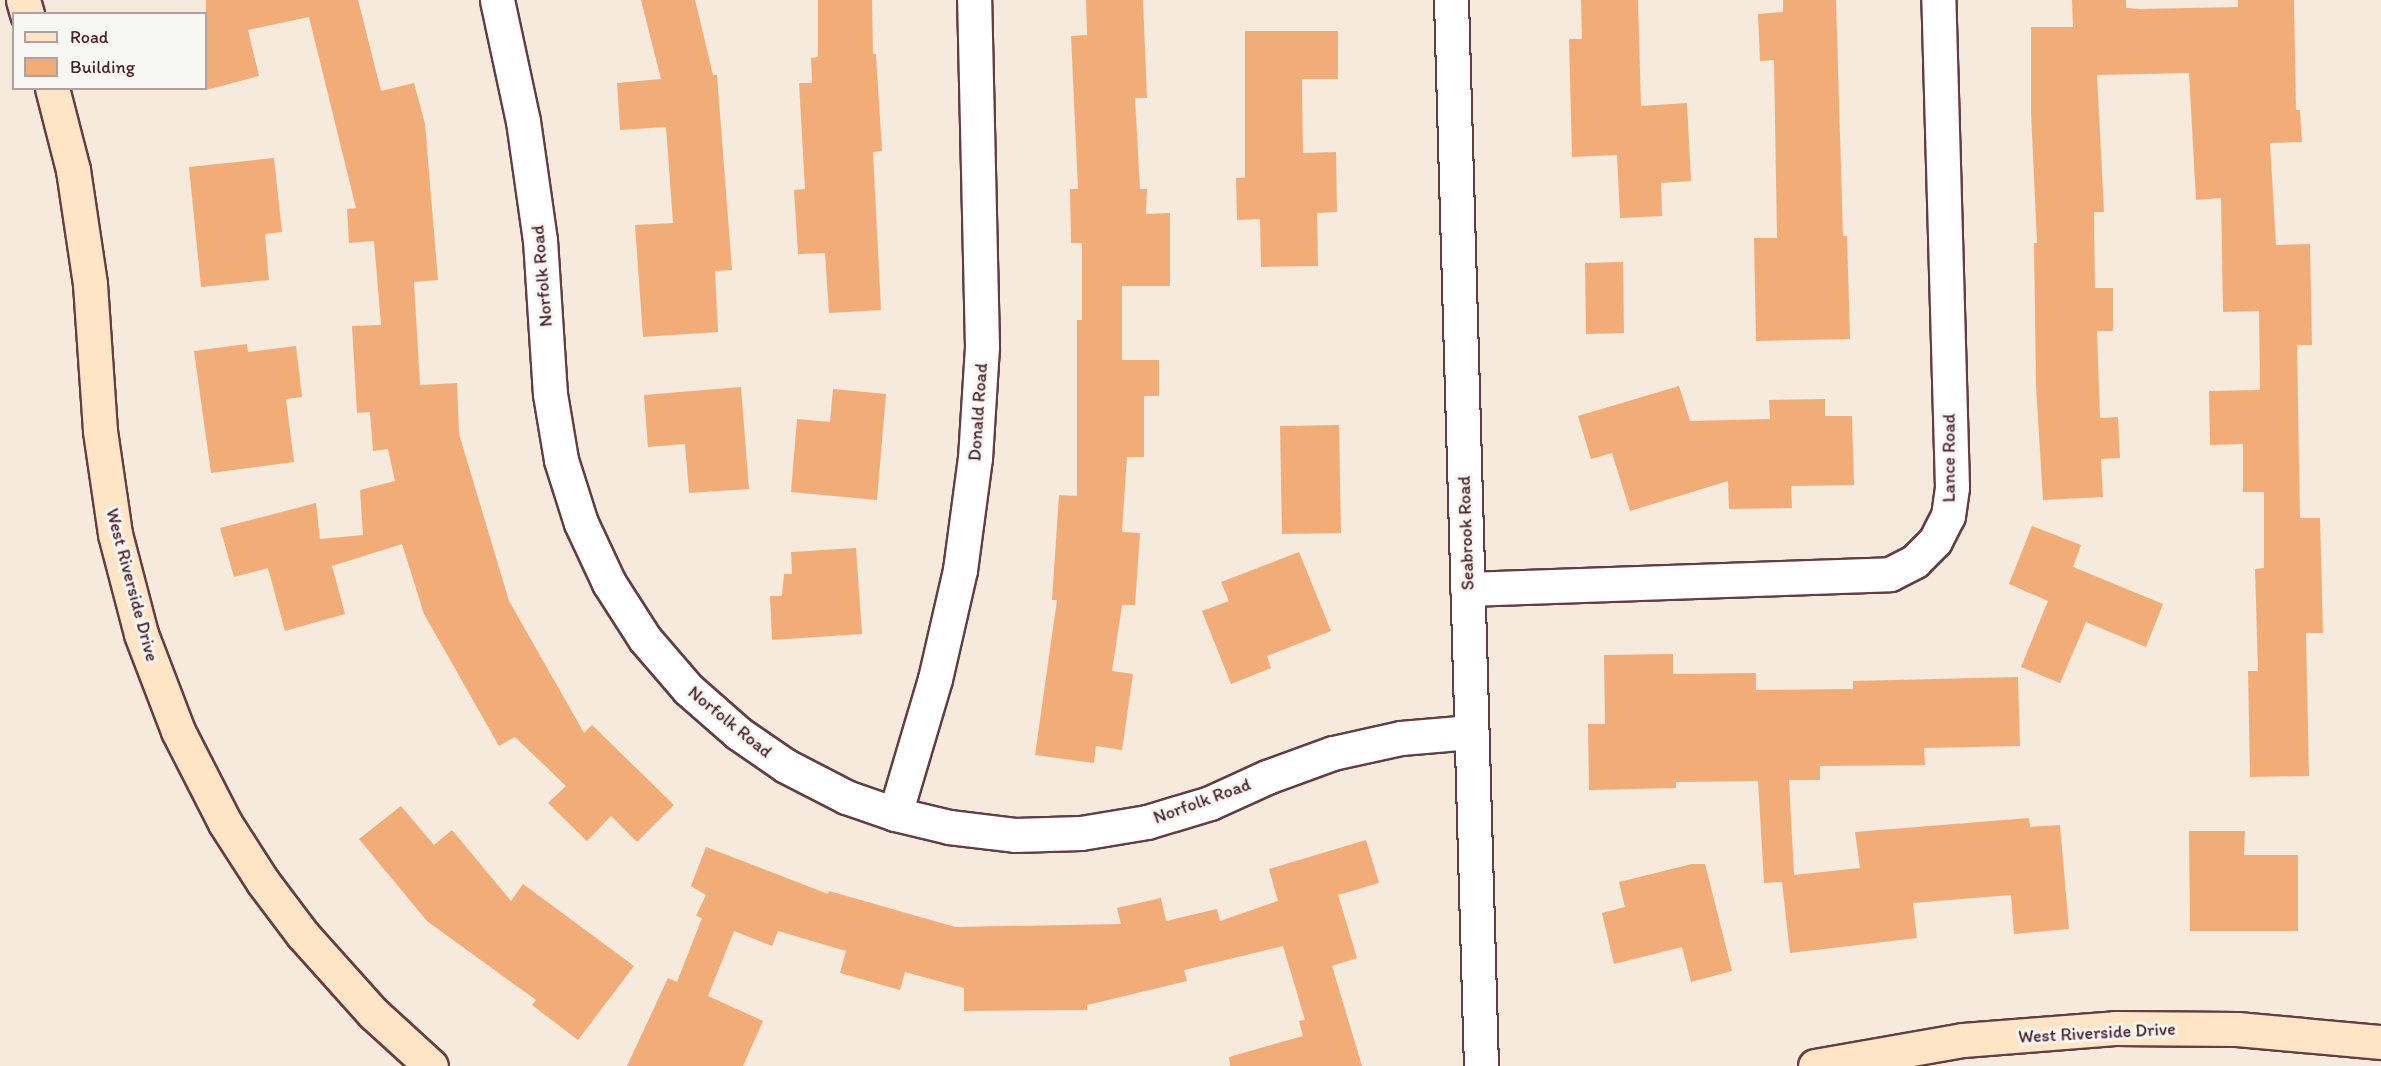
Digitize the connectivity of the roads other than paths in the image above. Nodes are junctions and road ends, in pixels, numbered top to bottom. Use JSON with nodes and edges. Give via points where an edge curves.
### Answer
{"nodes":[{"id":1,"x":497,"y":0,"type":"edge"},
{"id":2,"x":974,"y":0,"type":"edge"},
{"id":3,"x":1451,"y":0,"type":"edge"},
{"id":4,"x":1938,"y":0,"type":"edge"},
{"id":5,"x":53,"y":90,"type":"edge"},
{"id":6,"x":1467,"y":589,"type":"junction"},
{"id":7,"x":1471,"y":732,"type":"junction"},
{"id":8,"x":895,"y":814,"type":"junction"},
{"id":9,"x":2381,"y":1042,"type":"edge"},
{"id":10,"x":431,"y":1066,"type":"edge"},
{"id":11,"x":1481,"y":1066,"type":"edge"},
{"id":12,"x":1815,"y":1066,"type":"edge"}],
"edges":[{"from":1,"to":8,"type":"street","name":"Norfolk Road","via":[[523,121],[540,240],[550,394],[561,460],[581,523],[609,583],[645,639],[688,689],[738,733],[786,766],[846,797]]},
{"from":2,"to":8,"type":"street","name":"Donald Road","via":[[982,346],[975,458],[958,580],[935,679]]},
{"from":3,"to":6,"type":"street","name":"Seabrook Road"},
{"from":4,"to":6,"type":"street","name":"Lance Road","via":[[1952,487],[1948,516],[1935,541],[1915,561],[1890,574]]},
{"from":5,"to":10,"type":"street","name":"West Riverside Drive","via":[[73,170],[90,284],[100,431],[115,534],[141,634],[178,731],[225,824],[303,936],[374,1014]]},
{"from":6,"to":7,"type":"street","name":"Seabrook Road"},
{"from":7,"to":8,"type":"street","name":"Norfolk Road","via":[[1401,738],[1333,753],[1210,803],[1147,822],[1081,833],[1015,835],[949,827]]},
{"from":7,"to":11,"type":"street","name":"Seabrook Road"},
{"from":9,"to":12,"type":"street","name":"West Riverside Drive","via":[[2237,1029],[2115,1028],[1963,1040]]}]}
